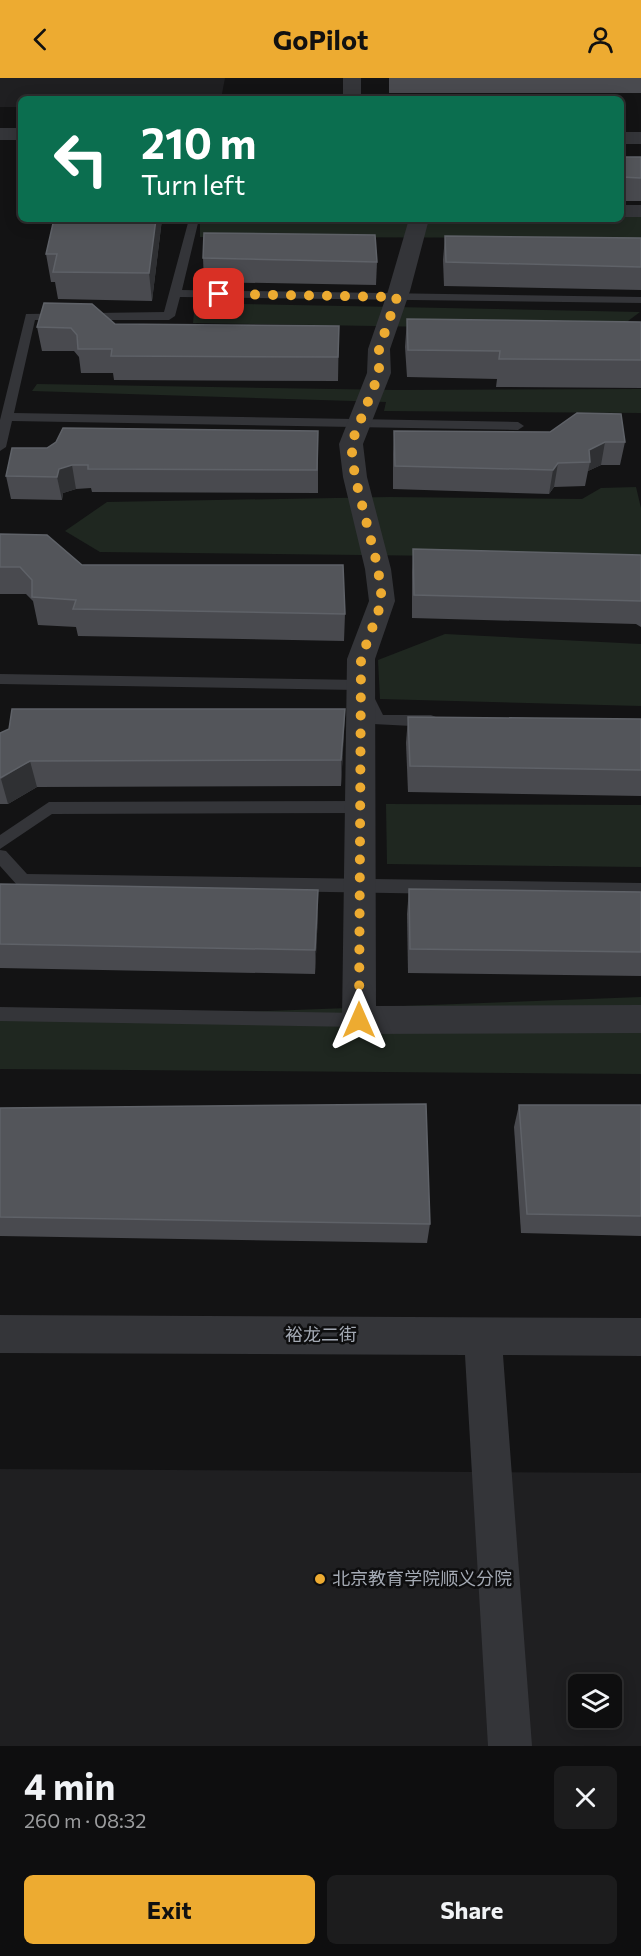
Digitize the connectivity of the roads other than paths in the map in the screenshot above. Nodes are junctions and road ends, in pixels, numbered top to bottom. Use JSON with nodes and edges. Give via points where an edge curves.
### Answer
{"nodes":[{"id":1,"x":352,"y":78,"type":"edge"},
{"id":2,"x":352,"y":96,"type":"edge"},
{"id":3,"x":0,"y":134,"type":"edge"},
{"id":4,"x":18,"y":134,"type":"edge"},
{"id":5,"x":624,"y":138,"type":"edge"},
{"id":6,"x":641,"y":138,"type":"edge"},
{"id":7,"x":624,"y":211,"type":"edge"},
{"id":8,"x":641,"y":211,"type":"edge"},
{"id":9,"x":193,"y":222,"type":"edge"},
{"id":10,"x":418,"y":222,"type":"edge"},
{"id":11,"x":175,"y":293,"type":"junction"},
{"id":12,"x":397,"y":297,"type":"junction"},
{"id":13,"x":641,"y":300,"type":"edge"},
{"id":14,"x":7,"y":417,"type":"junction"},
{"id":15,"x":360,"y":423,"type":"junction"},
{"id":16,"x":518,"y":426,"type":"dead end"},
{"id":17,"x":0,"y":447,"type":"edge"},
{"id":18,"x":0,"y":679,"type":"edge"},
{"id":19,"x":360,"y":686,"type":"junction"},
{"id":20,"x":448,"y":722,"type":"edge"},
{"id":21,"x":360,"y":807,"type":"junction"},
{"id":22,"x":0,"y":843,"type":"edge"},
{"id":23,"x":0,"y":856,"type":"edge"},
{"id":24,"x":359,"y":885,"type":"junction"},
{"id":25,"x":641,"y":890,"type":"edge"},
{"id":26,"x":0,"y":1014,"type":"edge"},
{"id":27,"x":641,"y":1019,"type":"edge"},
{"id":28,"x":359,"y":1020,"type":"junction"},
{"id":29,"x":0,"y":1334,"type":"edge"},
{"id":30,"x":483,"y":1336,"type":"junction"},
{"id":31,"x":641,"y":1337,"type":"edge"},
{"id":32,"x":510,"y":1746,"type":"edge"}],
"edges":[{"from":1,"to":2,"type":"street"},
{"from":3,"to":4,"type":"street"},
{"from":5,"to":6,"type":"street"},
{"from":7,"to":8,"type":"street"},
{"from":9,"to":11,"type":"lane"},
{"from":10,"to":12,"type":"street"},
{"from":11,"to":12,"type":"lane"},
{"from":11,"to":14,"type":"lane","via":[[169,316],[30,316]]},
{"from":12,"to":13,"type":"lane"},
{"from":12,"to":15,"type":"street","via":[[379,349],[379,374]]},
{"from":14,"to":15,"type":"lane"},
{"from":14,"to":17,"type":"lane"},
{"from":15,"to":16,"type":"lane"},
{"from":15,"to":19,"type":"street","via":[[351,444],[355,477],[378,568],[382,601],[361,659]]},
{"from":18,"to":19,"type":"lane"},
{"from":19,"to":20,"type":"lane","via":[[378,720]]},
{"from":19,"to":21,"type":"street"},
{"from":21,"to":22,"type":"lane","via":[[50,808]]},
{"from":21,"to":24,"type":"street"},
{"from":23,"to":24,"type":"lane","via":[[23,880]]},
{"from":24,"to":25,"type":"lane"},
{"from":24,"to":28,"type":"street"},
{"from":26,"to":28,"type":"lane"},
{"from":27,"to":28,"type":"street"},
{"from":29,"to":30,"type":"street","name":"裕龙二街"},
{"from":30,"to":31,"type":"street","name":"裕龙二街"},
{"from":30,"to":32,"type":"street"}]}
